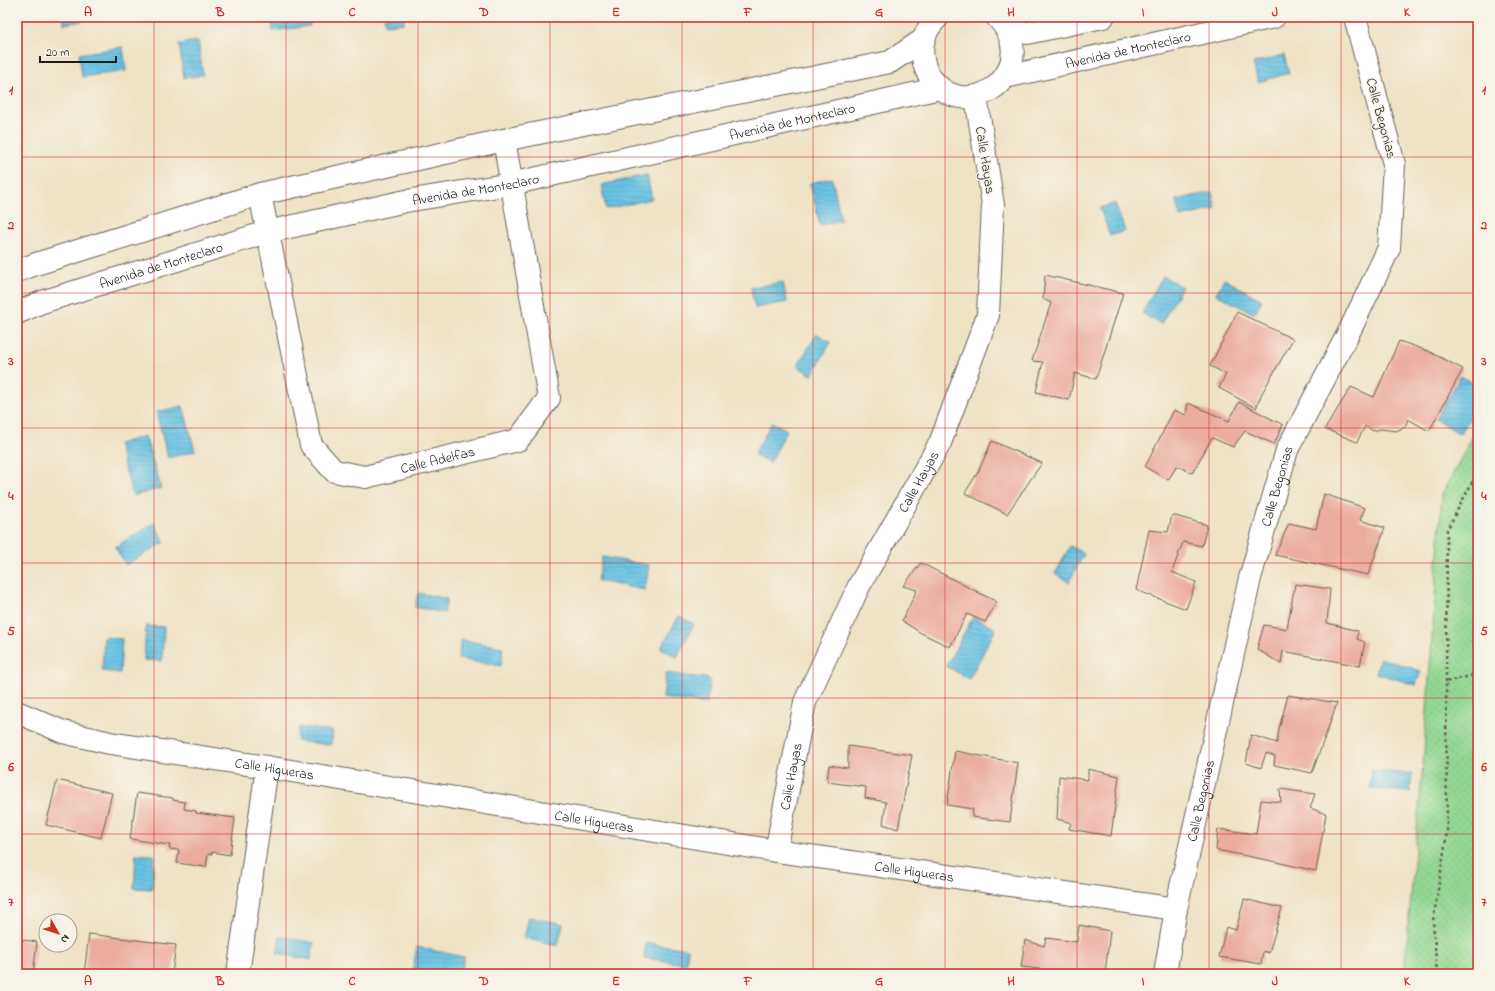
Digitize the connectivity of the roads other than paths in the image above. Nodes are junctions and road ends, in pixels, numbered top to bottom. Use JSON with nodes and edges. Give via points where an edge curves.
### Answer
{"nodes":[{"id":1,"x":938,"y":17,"type":"edge"},
{"id":2,"x":1103,"y":17,"type":"edge"},
{"id":3,"x":1274,"y":17,"type":"edge"},
{"id":4,"x":1355,"y":17,"type":"edge"},
{"id":5,"x":1002,"y":23,"type":"edge"},
{"id":6,"x":924,"y":39,"type":"junction"},
{"id":7,"x":1005,"y":77,"type":"junction"},
{"id":8,"x":940,"y":88,"type":"junction"},
{"id":9,"x":976,"y":97,"type":"junction"},
{"id":10,"x":504,"y":140,"type":"junction"},
{"id":11,"x":511,"y":184,"type":"junction"},
{"id":12,"x":260,"y":194,"type":"junction"},
{"id":13,"x":267,"y":232,"type":"junction"},
{"id":14,"x":17,"y":272,"type":"edge"},
{"id":15,"x":17,"y":313,"type":"edge"},
{"id":16,"x":17,"y":712,"type":"edge"},
{"id":17,"x":267,"y":767,"type":"junction"},
{"id":18,"x":776,"y":851,"type":"junction"},
{"id":19,"x":1176,"y":909,"type":"junction"},
{"id":20,"x":238,"y":974,"type":"edge"},
{"id":21,"x":1165,"y":974,"type":"edge"}],
"edges":[{"from":1,"to":6,"type":"street","via":[[929,27]]},
{"from":2,"to":5,"type":"street","via":[[1027,33]]},
{"from":3,"to":7,"type":"street","name":"Avenida de Monteclaro"},
{"from":4,"to":19,"type":"street","name":"Calle Begonias","via":[[1394,164],[1389,248],[1351,328],[1287,450],[1250,578]]},
{"from":5,"to":7,"type":"street","via":[[1011,40],[1013,53],[1011,66]]},
{"from":6,"to":8,"type":"street","via":[[924,66],[930,79]]},
{"from":6,"to":10,"type":"street","via":[[890,62]]},
{"from":7,"to":9,"type":"street","via":[[987,93]]},
{"from":8,"to":9,"type":"street","via":[[963,98]]},
{"from":8,"to":11,"type":"street","name":"Avenida de Monteclaro"},
{"from":9,"to":18,"type":"street","name":"Calle Hayas","via":[[993,205],[988,315],[940,443],[859,586],[805,702]]},
{"from":10,"to":11,"type":"street","name":"Calle Adelfas"},
{"from":10,"to":12,"type":"street"},
{"from":11,"to":13,"type":"street","name":"Avenida de Monteclaro","via":[[406,201]]},
{"from":11,"to":13,"type":"street","name":"Calle Adelfas","via":[[549,398],[518,440],[365,477],[334,471],[311,445]]},
{"from":12,"to":13,"type":"street","name":"Calle Adelfas"},
{"from":12,"to":14,"type":"street","via":[[44,261]]},
{"from":13,"to":15,"type":"street","name":"Avenida de Monteclaro","via":[[42,302]]},
{"from":16,"to":17,"type":"street","name":"Calle Higueras","via":[[63,732],[110,743]]},
{"from":17,"to":18,"type":"street","name":"Calle Higueras"},
{"from":17,"to":20,"type":"street"},
{"from":18,"to":19,"type":"street","name":"Calle Higueras"},
{"from":19,"to":21,"type":"street","name":"Calle Begonias"}]}
